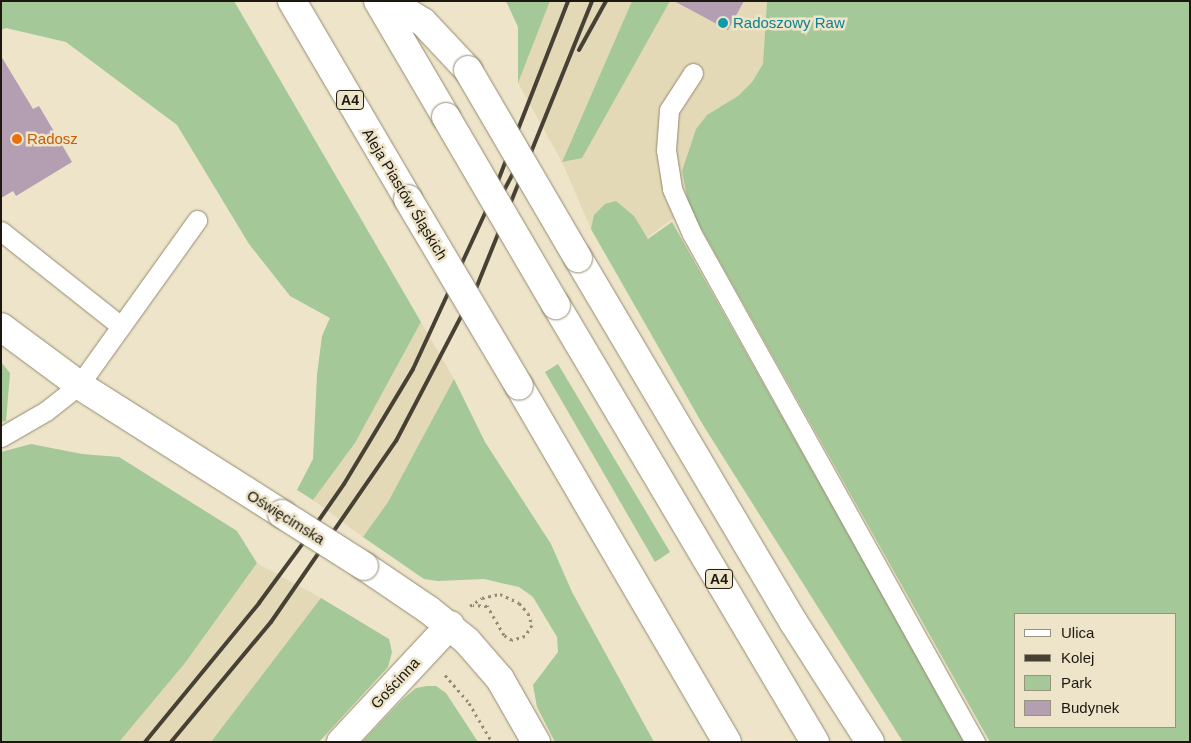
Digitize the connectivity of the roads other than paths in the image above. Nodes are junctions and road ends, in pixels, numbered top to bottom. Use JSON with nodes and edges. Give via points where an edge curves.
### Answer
{"nodes":[{"id":1,"x":292,"y":1,"type":"edge"},
{"id":2,"x":378,"y":1,"type":"edge"},
{"id":3,"x":389,"y":1,"type":"edge"},
{"id":4,"x":693,"y":73,"type":"dead end"},
{"id":5,"x":197,"y":220,"type":"dead end"},
{"id":6,"x":1,"y":231,"type":"edge"},
{"id":7,"x":121,"y":326,"type":"junction"},
{"id":8,"x":1,"y":327,"type":"edge"},
{"id":9,"x":79,"y":385,"type":"junction"},
{"id":10,"x":1,"y":437,"type":"edge"},
{"id":11,"x":450,"y":625,"type":"junction"},
{"id":12,"x":341,"y":742,"type":"edge"},
{"id":13,"x":536,"y":742,"type":"edge"},
{"id":14,"x":727,"y":742,"type":"edge"},
{"id":15,"x":815,"y":742,"type":"edge"},
{"id":16,"x":870,"y":742,"type":"edge"},
{"id":17,"x":975,"y":742,"type":"edge"}],
"edges":[{"from":1,"to":14,"type":"main road","name":"Aleja Piastów Śląskich","number":"A4","bridge":true},
{"from":2,"to":15,"type":"main road","number":"A4","bridge":true},
{"from":3,"to":16,"type":"main road","bridge":true,"via":[[424,22],[468,70],[790,615]]},
{"from":4,"to":17,"type":"lane","via":[[670,110],[666,150],[672,189],[692,234]]},
{"from":5,"to":7,"type":"lane"},
{"from":6,"to":7,"type":"lane"},
{"from":7,"to":9,"type":"lane"},
{"from":8,"to":9,"type":"main road","name":"Oświęcimska"},
{"from":9,"to":10,"type":"lane","via":[[46,411]]},
{"from":9,"to":11,"type":"main road","name":"Oświęcimska","bridge":true,"via":[[364,566]]},
{"from":11,"to":12,"type":"main road","name":"Gościnna"},
{"from":11,"to":13,"type":"main road","name":"Oświęcimska","via":[[500,679]]}]}
